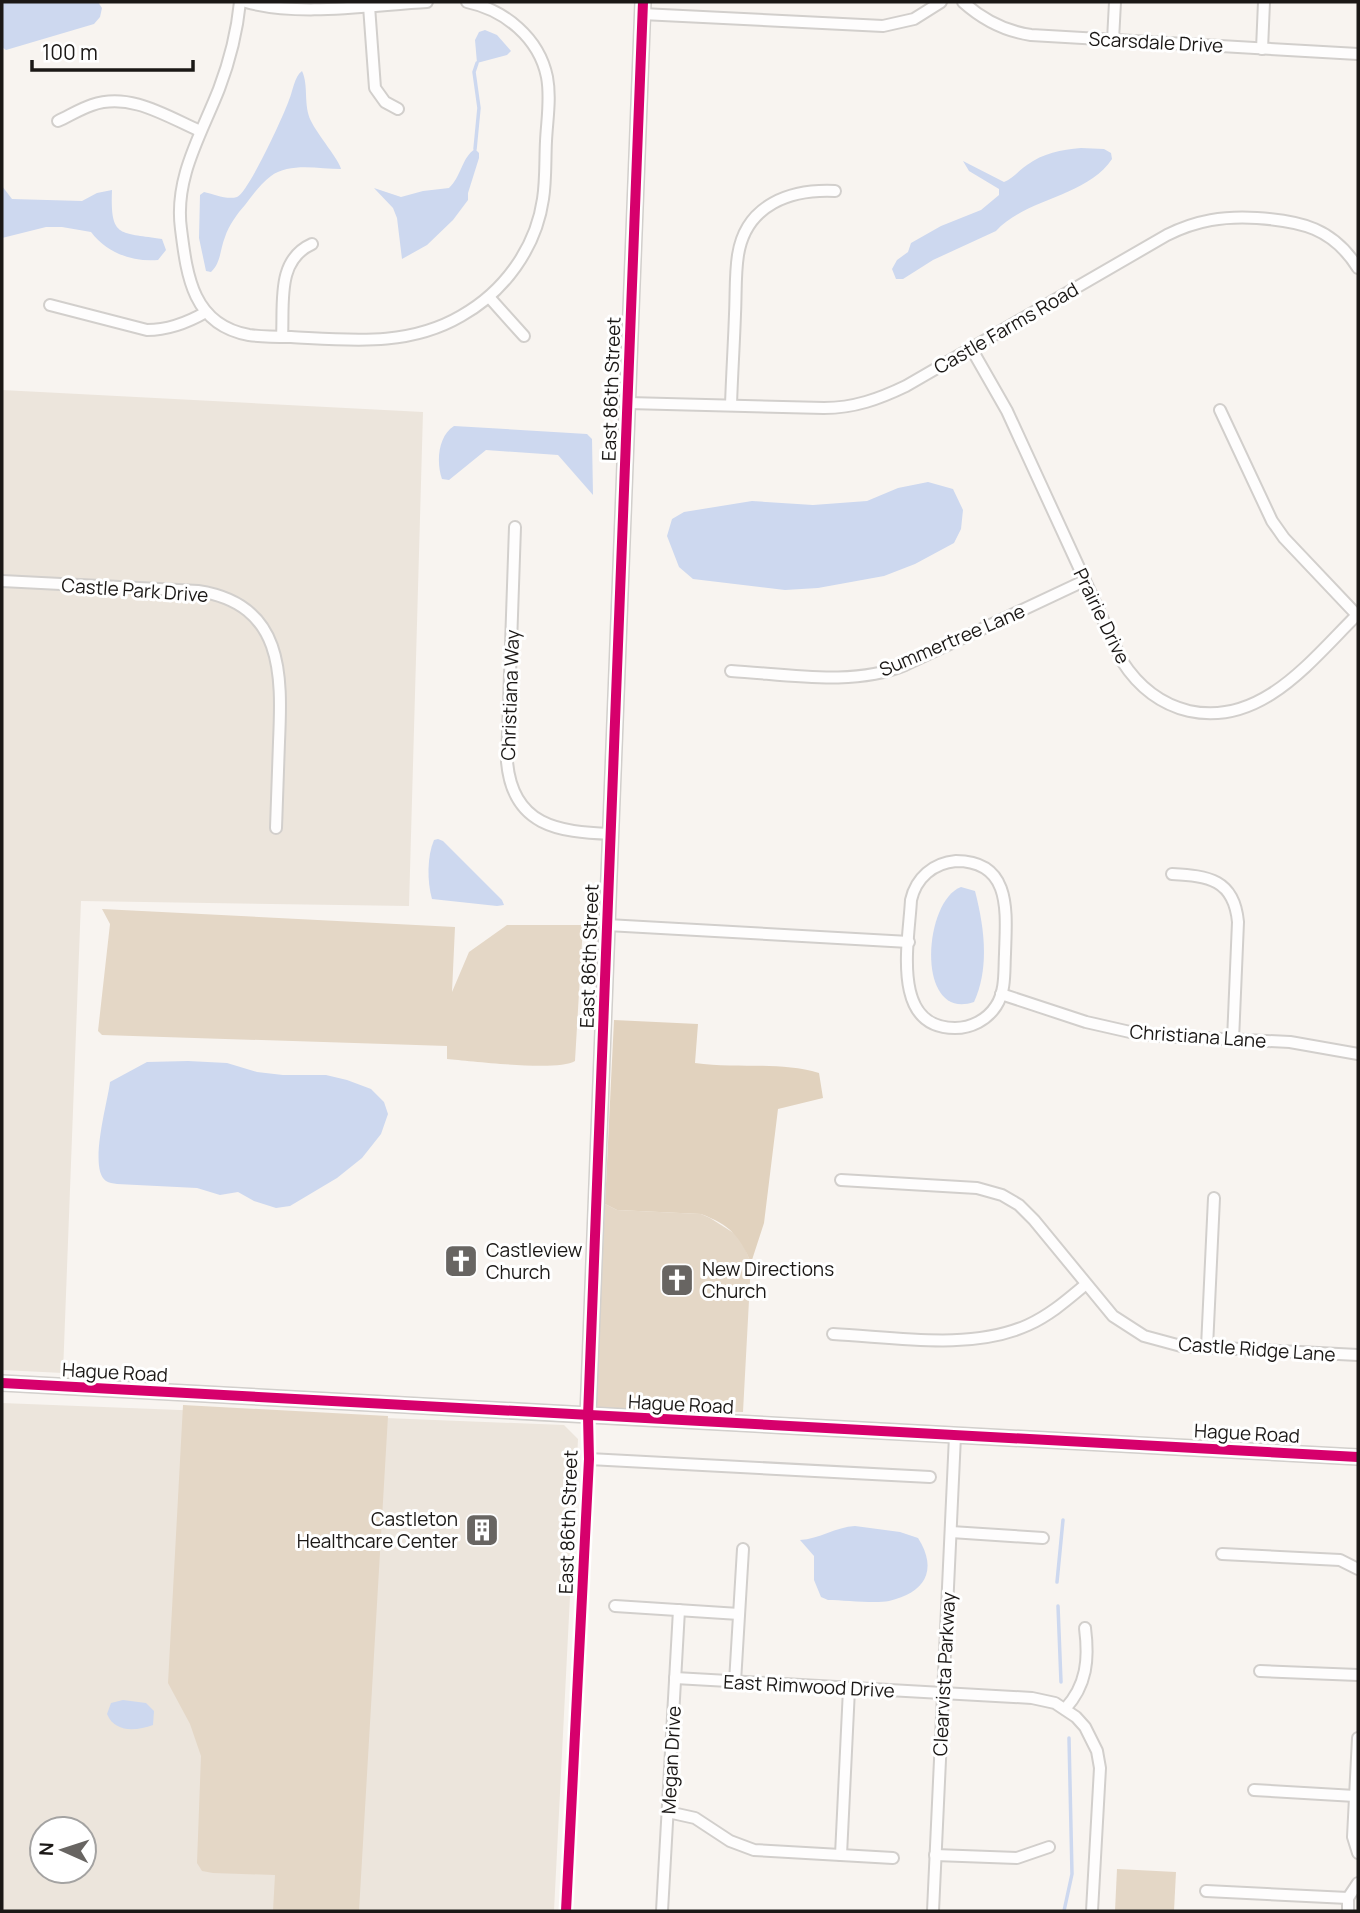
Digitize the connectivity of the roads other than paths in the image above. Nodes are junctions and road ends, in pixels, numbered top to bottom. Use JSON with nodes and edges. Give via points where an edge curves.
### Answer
{"nodes":[{"id":1,"x":240,"y":2,"type":"edge"},
{"id":2,"x":246,"y":2,"type":"edge"},
{"id":3,"x":427,"y":2,"type":"edge"},
{"id":4,"x":467,"y":2,"type":"edge"},
{"id":5,"x":941,"y":2,"type":"edge"},
{"id":6,"x":963,"y":2,"type":"edge"},
{"id":7,"x":1115,"y":2,"type":"edge"},
{"id":8,"x":1264,"y":2,"type":"edge"},
{"id":9,"x":369,"y":6,"type":"junction"},
{"id":10,"x":643,"y":8,"type":"edge"},
{"id":11,"x":1113,"y":40,"type":"junction"},
{"id":12,"x":1262,"y":49,"type":"junction"},
{"id":13,"x":1358,"y":54,"type":"edge"},
{"id":14,"x":398,"y":109,"type":"dead end"},
{"id":15,"x":58,"y":121,"type":"dead end"},
{"id":16,"x":200,"y":131,"type":"junction"},
{"id":17,"x":835,"y":191,"type":"dead end"},
{"id":18,"x":312,"y":244,"type":"dead end"},
{"id":19,"x":1358,"y":268,"type":"edge"},
{"id":20,"x":489,"y":297,"type":"junction"},
{"id":21,"x":50,"y":305,"type":"dead end"},
{"id":22,"x":206,"y":312,"type":"junction"},
{"id":23,"x":524,"y":336,"type":"dead end"},
{"id":24,"x":282,"y":337,"type":"junction"},
{"id":25,"x":971,"y":348,"type":"junction"},
{"id":26,"x":628,"y":402,"type":"junction"},
{"id":27,"x":731,"y":405,"type":"junction"},
{"id":28,"x":1220,"y":410,"type":"dead end"},
{"id":29,"x":515,"y":527,"type":"dead end"},
{"id":30,"x":2,"y":581,"type":"edge"},
{"id":31,"x":1084,"y":581,"type":"junction"},
{"id":32,"x":1358,"y":614,"type":"edge"},
{"id":33,"x":731,"y":671,"type":"dead end"},
{"id":34,"x":276,"y":828,"type":"dead end"},
{"id":35,"x":611,"y":834,"type":"junction"},
{"id":36,"x":1172,"y":874,"type":"dead end"},
{"id":37,"x":607,"y":925,"type":"junction"},
{"id":38,"x":909,"y":943,"type":"junction"},
{"id":39,"x":1001,"y":994,"type":"junction"},
{"id":40,"x":1233,"y":1040,"type":"junction"},
{"id":41,"x":1358,"y":1054,"type":"edge"},
{"id":42,"x":841,"y":1180,"type":"dead end"},
{"id":43,"x":1214,"y":1198,"type":"dead end"},
{"id":44,"x":1085,"y":1285,"type":"junction"},
{"id":45,"x":833,"y":1334,"type":"dead end"},
{"id":46,"x":1207,"y":1347,"type":"junction"},
{"id":47,"x":1358,"y":1355,"type":"edge"},
{"id":48,"x":2,"y":1383,"type":"edge"},
{"id":49,"x":588,"y":1416,"type":"junction"},
{"id":50,"x":955,"y":1436,"type":"junction"},
{"id":51,"x":1358,"y":1457,"type":"edge"},
{"id":52,"x":589,"y":1459,"type":"junction"},
{"id":53,"x":930,"y":1477,"type":"dead end"},
{"id":54,"x":951,"y":1532,"type":"junction"},
{"id":55,"x":1043,"y":1538,"type":"dead end"},
{"id":56,"x":743,"y":1549,"type":"dead end"},
{"id":57,"x":1222,"y":1554,"type":"dead end"},
{"id":58,"x":1358,"y":1569,"type":"edge"},
{"id":59,"x":615,"y":1606,"type":"dead end"},
{"id":60,"x":679,"y":1610,"type":"junction"},
{"id":61,"x":739,"y":1614,"type":"junction"},
{"id":62,"x":1085,"y":1628,"type":"dead end"},
{"id":63,"x":1260,"y":1671,"type":"dead end"},
{"id":64,"x":1358,"y":1675,"type":"edge"},
{"id":65,"x":676,"y":1678,"type":"junction"},
{"id":66,"x":735,"y":1682,"type":"junction"},
{"id":67,"x":849,"y":1689,"type":"junction"},
{"id":68,"x":943,"y":1694,"type":"junction"},
{"id":69,"x":1065,"y":1709,"type":"junction"},
{"id":70,"x":1358,"y":1738,"type":"edge"},
{"id":71,"x":1254,"y":1790,"type":"dead end"},
{"id":72,"x":1355,"y":1796,"type":"junction"},
{"id":73,"x":668,"y":1812,"type":"junction"},
{"id":74,"x":1049,"y":1847,"type":"dead end"},
{"id":75,"x":1358,"y":1853,"type":"edge"},
{"id":76,"x":841,"y":1855,"type":"junction"},
{"id":77,"x":935,"y":1855,"type":"junction"},
{"id":78,"x":893,"y":1858,"type":"dead end"},
{"id":79,"x":1358,"y":1883,"type":"edge"},
{"id":80,"x":1206,"y":1891,"type":"dead end"},
{"id":81,"x":1348,"y":1898,"type":"junction"},
{"id":82,"x":566,"y":1911,"type":"edge"},
{"id":83,"x":662,"y":1911,"type":"edge"},
{"id":84,"x":933,"y":1911,"type":"edge"},
{"id":85,"x":1092,"y":1911,"type":"edge"},
{"id":86,"x":1348,"y":1911,"type":"edge"}],
"edges":[{"from":1,"to":16,"type":"street","via":[[231,53]]},
{"from":2,"to":9,"type":"street","via":[[293,9]]},
{"from":3,"to":9,"type":"street"},
{"from":4,"to":20,"type":"street","via":[[489,8],[525,34],[547,78],[544,193],[539,217],[521,258]]},
{"from":5,"to":10,"type":"street","via":[[914,19],[883,26]]},
{"from":6,"to":11,"type":"street","name":"Scarsdale Drive","via":[[988,21],[1016,32]]},
{"from":7,"to":11,"type":"street"},
{"from":8,"to":12,"type":"street"},
{"from":9,"to":14,"type":"street","via":[[374,83],[383,101]]},
{"from":10,"to":26,"type":"street","name":"East 86th Street"},
{"from":11,"to":12,"type":"street","name":"Scarsdale Drive"},
{"from":12,"to":13,"type":"street","name":"Scarsdale Drive"},
{"from":15,"to":16,"type":"street","via":[[92,104],[121,101]]},
{"from":16,"to":22,"type":"street","via":[[187,162],[180,226],[189,279]]},
{"from":17,"to":27,"type":"street","via":[[785,196],[764,209],[746,232],[737,260]]},
{"from":18,"to":24,"type":"street","via":[[297,253],[287,269]]},
{"from":19,"to":25,"type":"street","name":"Castle Farms Road","via":[[1331,238],[1299,223],[1232,217],[1206,220],[1167,234]]},
{"from":20,"to":23,"type":"street"},
{"from":20,"to":24,"type":"street","via":[[449,323],[410,336],[374,341]]},
{"from":21,"to":22,"type":"street","via":[[147,330],[175,326]]},
{"from":22,"to":24,"type":"street","via":[[246,334]]},
{"from":25,"to":27,"type":"street","name":"Castle Farms Road","via":[[893,393],[864,403],[824,408]]},
{"from":25,"to":31,"type":"street","name":"Prairie Drive","via":[[1007,411]]},
{"from":26,"to":27,"type":"street","name":"Castle Farms Road"},
{"from":26,"to":35,"type":"street","name":"East 86th Street"},
{"from":28,"to":32,"type":"street","via":[[1272,521]]},
{"from":29,"to":35,"type":"street","name":"Christiana Way","via":[[507,762],[512,786],[528,811],[548,825],[567,832]]},
{"from":30,"to":34,"type":"street","name":"Castle Park Drive","via":[[204,592],[248,613],[268,636],[279,670]]},
{"from":31,"to":32,"type":"street","name":"Prairie Drive","via":[[1119,657],[1143,688],[1182,709],[1201,713],[1236,711],[1267,698]]},
{"from":31,"to":33,"type":"street","name":"Summertree Lane","via":[[881,673],[842,677]]},
{"from":35,"to":37,"type":"street","name":"East 86th Street"},
{"from":36,"to":40,"type":"street","via":[[1211,878],[1235,902]]},
{"from":37,"to":38,"type":"street"},
{"from":37,"to":49,"type":"street","name":"East 86th Street"},
{"from":38,"to":39,"type":"street","via":[[909,996],[931,1022],[950,1028],[969,1026],[990,1014]]},
{"from":38,"to":39,"type":"street","via":[[911,900],[918,881],[946,862],[980,866],[995,878],[1005,895]]},
{"from":39,"to":40,"type":"street","name":"Christiana Lane","via":[[1115,1029]]},
{"from":40,"to":41,"type":"street","name":"Christiana Lane","via":[[1290,1042]]},
{"from":42,"to":44,"type":"street","name":"Castle Ridge Lane","via":[[977,1188],[1002,1195],[1034,1220]]},
{"from":43,"to":46,"type":"street"},
{"from":44,"to":45,"type":"street","via":[[1039,1320],[992,1336],[953,1340]]},
{"from":44,"to":46,"type":"street","name":"Castle Ridge Lane","via":[[1113,1316],[1137,1333],[1169,1344]]},
{"from":46,"to":47,"type":"street","name":"Castle Ridge Lane"},
{"from":48,"to":49,"type":"street","name":"Hague Road"},
{"from":49,"to":50,"type":"street","name":"Hague Road"},
{"from":49,"to":52,"type":"street","name":"East 86th Street"},
{"from":50,"to":51,"type":"street","name":"Hague Road"},
{"from":50,"to":54,"type":"street","name":"Clearvista Parkway"},
{"from":52,"to":53,"type":"street"},
{"from":52,"to":82,"type":"street","name":"East 86th Street"},
{"from":54,"to":55,"type":"street"},
{"from":54,"to":68,"type":"street","name":"Clearvista Parkway"},
{"from":56,"to":61,"type":"street"},
{"from":57,"to":58,"type":"street","via":[[1340,1560]]},
{"from":59,"to":60,"type":"street"},
{"from":60,"to":61,"type":"street"},
{"from":60,"to":65,"type":"street","name":"Megan Drive"},
{"from":61,"to":66,"type":"street"},
{"from":62,"to":69,"type":"street","via":[[1084,1679]]},
{"from":63,"to":64,"type":"street"},
{"from":65,"to":66,"type":"street","name":"East Rimwood Drive"},
{"from":65,"to":73,"type":"street","name":"Megan Drive"},
{"from":66,"to":67,"type":"street","name":"East Rimwood Drive"},
{"from":67,"to":68,"type":"street","name":"East Rimwood Drive"},
{"from":67,"to":76,"type":"street"},
{"from":68,"to":69,"type":"street","name":"East Rimwood Drive","via":[[1036,1698]]},
{"from":68,"to":77,"type":"street","name":"Clearvista Parkway"},
{"from":69,"to":85,"type":"street","via":[[1085,1727],[1100,1768]]},
{"from":70,"to":72,"type":"street"},
{"from":71,"to":72,"type":"street"},
{"from":72,"to":75,"type":"street","via":[[1353,1837]]},
{"from":73,"to":76,"type":"street","via":[[695,1818],[749,1849]]},
{"from":73,"to":83,"type":"street","name":"Megan Drive"},
{"from":74,"to":77,"type":"street","via":[[1017,1858]]},
{"from":76,"to":78,"type":"street"},
{"from":77,"to":84,"type":"street","name":"Clearvista Parkway"},
{"from":79,"to":81,"type":"street"},
{"from":80,"to":81,"type":"street"},
{"from":81,"to":86,"type":"street"}]}
